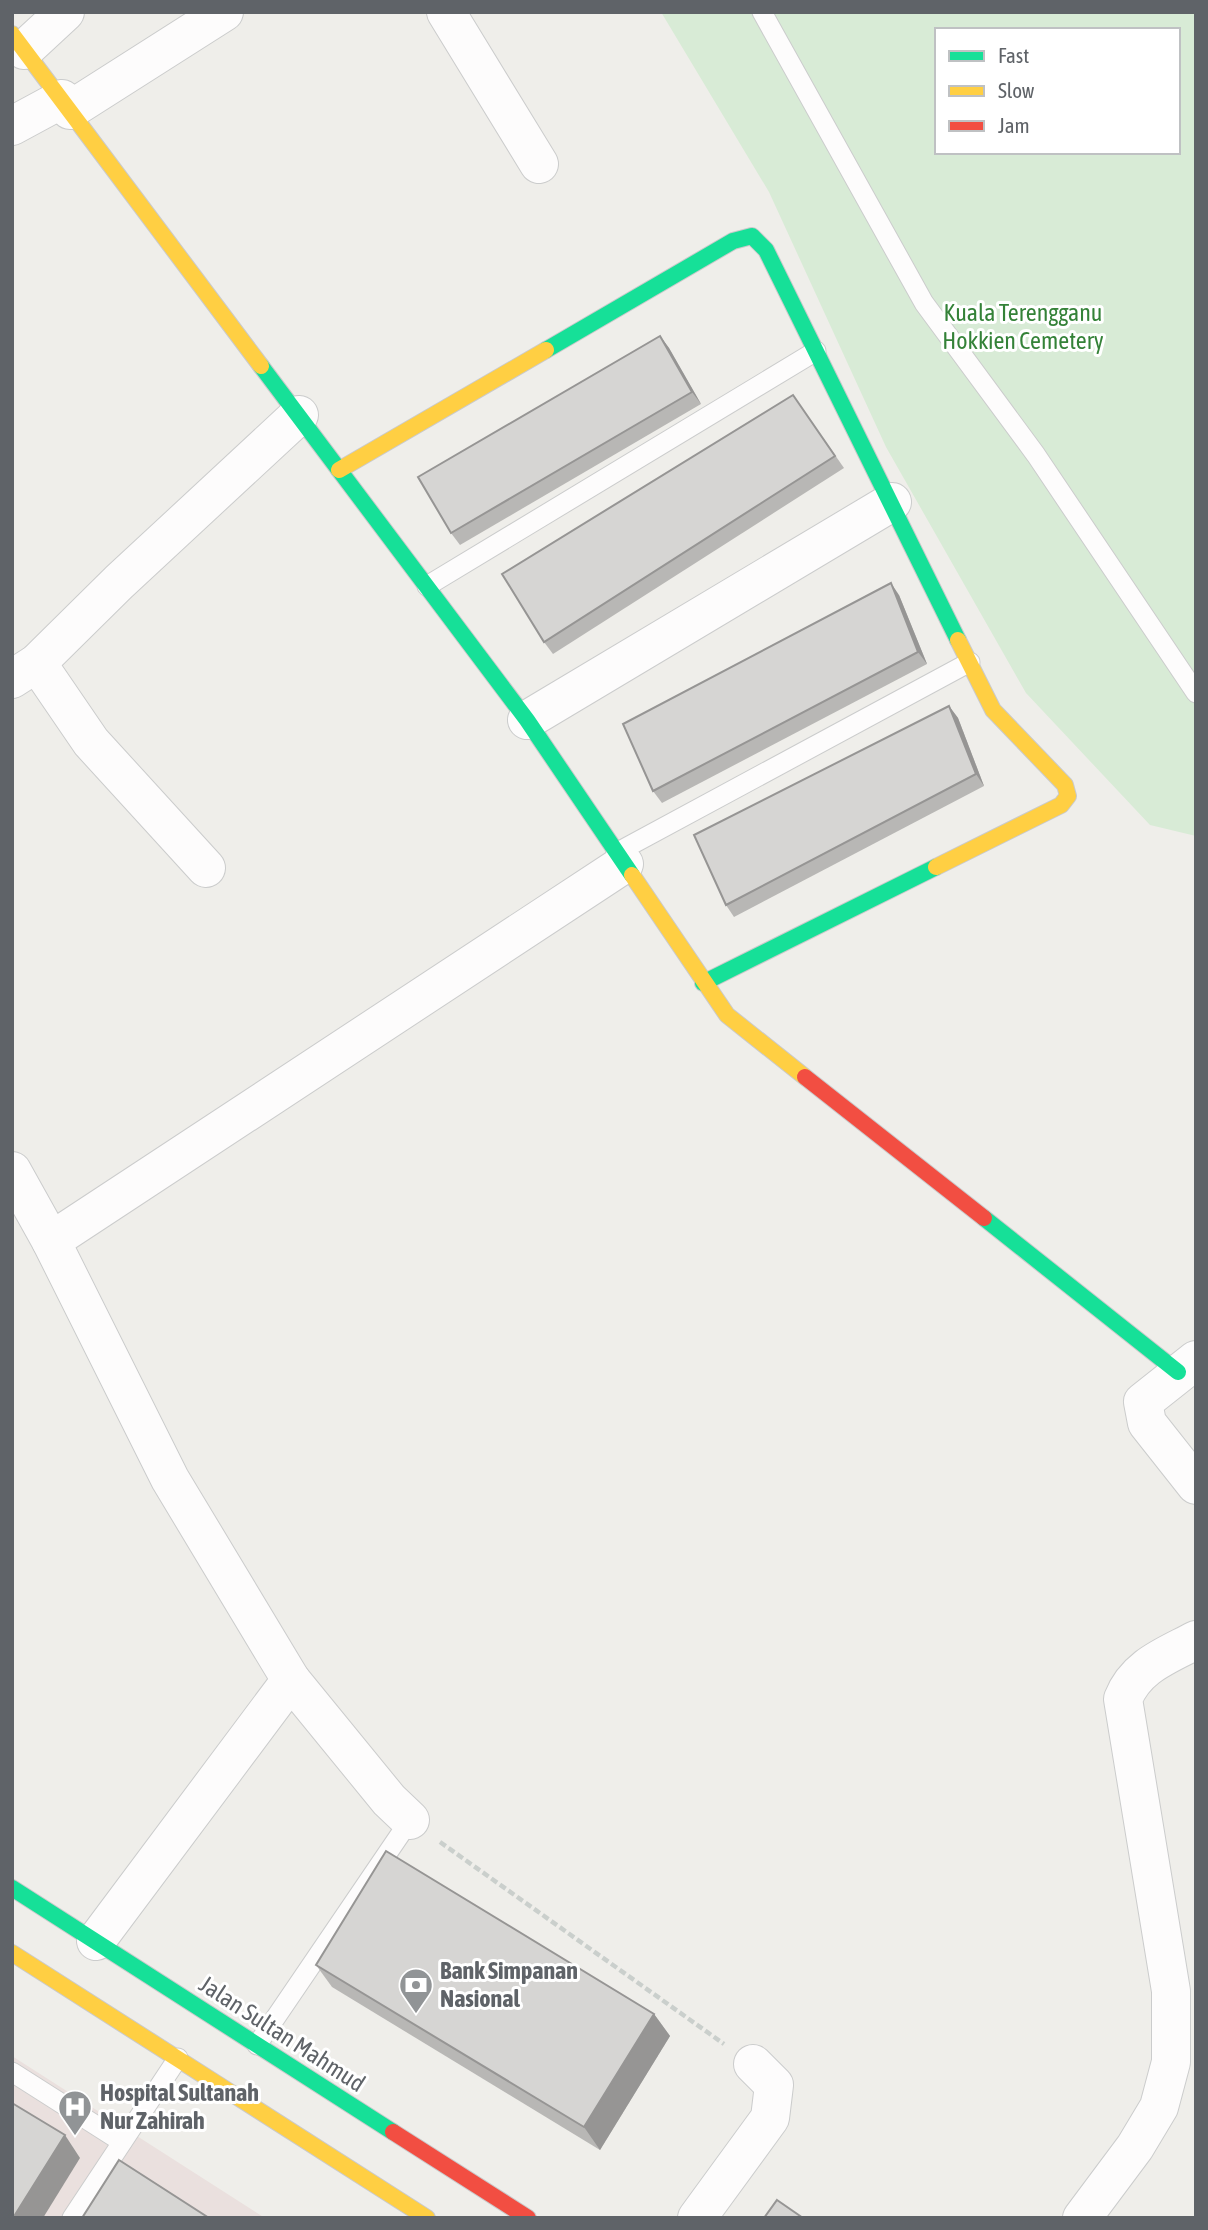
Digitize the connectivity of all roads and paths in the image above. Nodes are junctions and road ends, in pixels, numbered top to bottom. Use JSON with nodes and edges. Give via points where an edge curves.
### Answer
{"nodes":[{"id":1,"x":65,"y":12,"type":"edge"},
{"id":2,"x":224,"y":12,"type":"edge"},
{"id":3,"x":446,"y":12,"type":"edge"},
{"id":4,"x":762,"y":12,"type":"edge"},
{"id":5,"x":18,"y":42,"type":"edge"},
{"id":6,"x":66,"y":104,"type":"junction"},
{"id":7,"x":12,"y":126,"type":"edge"},
{"id":8,"x":539,"y":164,"type":"dead end"},
{"id":9,"x":816,"y":351,"type":"junction"},
{"id":10,"x":299,"y":415,"type":"junction"},
{"id":11,"x":340,"y":470,"type":"junction"},
{"id":12,"x":892,"y":502,"type":"junction"},
{"id":13,"x":427,"y":586,"type":"junction"},
{"id":14,"x":971,"y":662,"type":"junction"},
{"id":15,"x":24,"y":671,"type":"edge"},
{"id":16,"x":1196,"y":693,"type":"edge"},
{"id":17,"x":527,"y":720,"type":"junction"},
{"id":18,"x":620,"y":859,"type":"junction"},
{"id":19,"x":206,"y":868,"type":"dead end"},
{"id":20,"x":703,"y":983,"type":"junction"},
{"id":21,"x":12,"y":1171,"type":"edge"},
{"id":22,"x":51,"y":1241,"type":"junction"},
{"id":23,"x":1187,"y":1366,"type":"edge"},
{"id":24,"x":1196,"y":1485,"type":"edge"},
{"id":25,"x":1196,"y":1640,"type":"edge"},
{"id":26,"x":291,"y":1680,"type":"junction"},
{"id":27,"x":410,"y":1820,"type":"junction"},
{"id":28,"x":12,"y":1888,"type":"edge"},
{"id":29,"x":96,"y":1941,"type":"junction"},
{"id":30,"x":12,"y":1953,"type":"edge"},
{"id":31,"x":257,"y":2045,"type":"junction"},
{"id":32,"x":178,"y":2058,"type":"junction"},
{"id":33,"x":753,"y":2064,"type":"joint"},
{"id":34,"x":12,"y":2072,"type":"edge"},
{"id":35,"x":122,"y":2142,"type":"junction"},
{"id":36,"x":72,"y":2218,"type":"edge"},
{"id":37,"x":427,"y":2218,"type":"edge"},
{"id":38,"x":528,"y":2218,"type":"edge"},
{"id":39,"x":697,"y":2218,"type":"edge"},
{"id":40,"x":1082,"y":2218,"type":"edge"}],
"edges":[{"from":1,"to":5,"type":"street"},
{"from":2,"to":6,"type":"street"},
{"from":3,"to":8,"type":"street"},
{"from":4,"to":16,"type":"lane","via":[[924,303],[1036,455]]},
{"from":5,"to":6,"type":"street"},
{"from":6,"to":7,"type":"street"},
{"from":6,"to":10,"type":"street"},
{"from":9,"to":11,"type":"street","via":[[766,250],[752,236],[733,241]]},
{"from":9,"to":12,"type":"street"},
{"from":9,"to":13,"type":"lane"},
{"from":10,"to":11,"type":"street"},
{"from":10,"to":15,"type":"street"},
{"from":11,"to":13,"type":"street"},
{"from":12,"to":14,"type":"street"},
{"from":12,"to":17,"type":"street"},
{"from":13,"to":17,"type":"street"},
{"from":14,"to":18,"type":"lane"},
{"from":14,"to":20,"type":"street","via":[[993,710],[1065,785],[1068,796],[1061,805]]},
{"from":15,"to":19,"type":"street"},
{"from":17,"to":18,"type":"street"},
{"from":18,"to":20,"type":"street"},
{"from":18,"to":22,"type":"street"},
{"from":20,"to":23,"type":"street","via":[[727,1015]]},
{"from":21,"to":22,"type":"street"},
{"from":22,"to":26,"type":"street","via":[[170,1479]]},
{"from":23,"to":24,"type":"street","via":[[1143,1402],[1147,1423]]},
{"from":25,"to":40,"type":"street","via":[[1131,1680],[1123,1699],[1171,1991],[1171,2062],[1159,2107]]},
{"from":26,"to":27,"type":"street"},
{"from":26,"to":29,"type":"street"},
{"from":27,"to":31,"type":"lane"},
{"from":27,"to":33,"type":"path"},
{"from":28,"to":29,"type":"street","name":"Jalan Sultan Mahmud"},
{"from":29,"to":31,"type":"street","name":"Jalan Sultan Mahmud"},
{"from":30,"to":32,"type":"street"},
{"from":31,"to":38,"type":"street","name":"Jalan Sultan Mahmud"},
{"from":32,"to":35,"type":"lane"},
{"from":32,"to":37,"type":"street"},
{"from":33,"to":39,"type":"street","via":[[774,2085],[770,2118]]},
{"from":34,"to":35,"type":"lane"},
{"from":35,"to":36,"type":"lane"}]}
